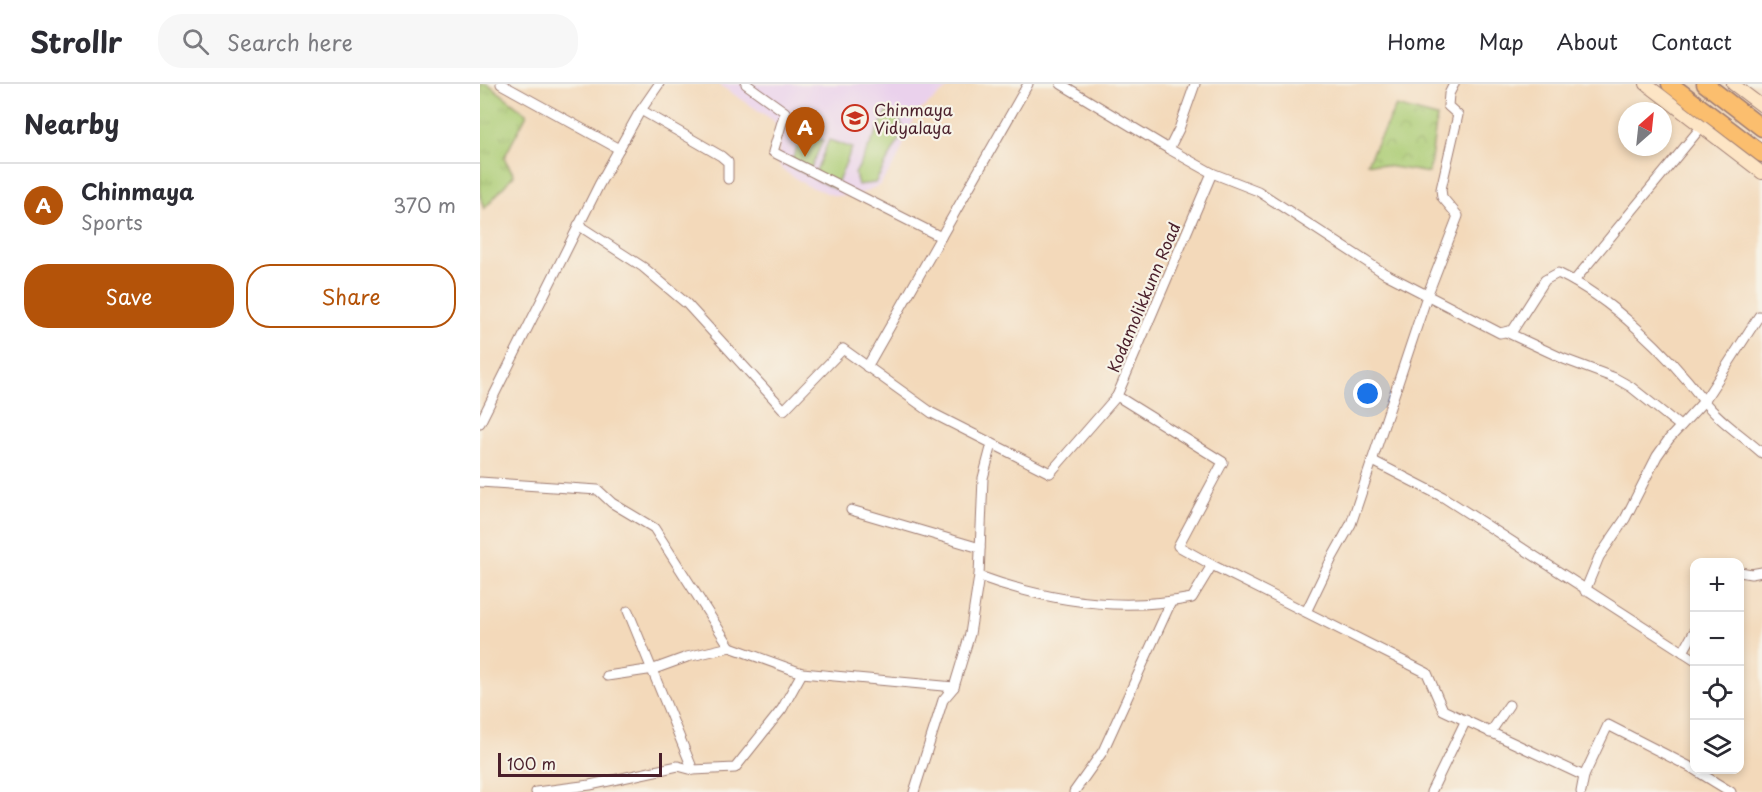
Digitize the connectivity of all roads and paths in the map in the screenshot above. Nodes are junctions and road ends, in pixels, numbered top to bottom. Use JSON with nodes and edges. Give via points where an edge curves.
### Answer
{"nodes":[{"id":1,"x":501,"y":84,"type":"edge"},
{"id":2,"x":659,"y":84,"type":"edge"},
{"id":3,"x":746,"y":84,"type":"edge"},
{"id":4,"x":1029,"y":84,"type":"edge"},
{"id":5,"x":1061,"y":84,"type":"edge"},
{"id":6,"x":1195,"y":84,"type":"edge"},
{"id":7,"x":1454,"y":84,"type":"edge"},
{"id":8,"x":1646,"y":84,"type":"edge"},
{"id":9,"x":1670,"y":84,"type":"edge"},
{"id":10,"x":1705,"y":84,"type":"edge"},
{"id":11,"x":1733,"y":84,"type":"edge"},
{"id":12,"x":1762,"y":106,"type":"edge"},
{"id":13,"x":641,"y":110,"type":"junction"},
{"id":14,"x":1762,"y":128,"type":"edge"},
{"id":15,"x":1698,"y":131,"type":"dead end"},
{"id":16,"x":619,"y":148,"type":"junction"},
{"id":17,"x":1168,"y":149,"type":"junction"},
{"id":18,"x":1762,"y":154,"type":"edge"},
{"id":19,"x":1212,"y":173,"type":"junction"},
{"id":20,"x":1762,"y":173,"type":"edge"},
{"id":21,"x":728,"y":179,"type":"dead end"},
{"id":22,"x":578,"y":225,"type":"junction"},
{"id":23,"x":941,"y":237,"type":"junction"},
{"id":24,"x":1574,"y":281,"type":"junction"},
{"id":25,"x":1427,"y":296,"type":"junction"},
{"id":26,"x":1759,"y":316,"type":"dead end"},
{"id":27,"x":1506,"y":332,"type":"junction"},
{"id":28,"x":867,"y":367,"type":"junction"},
{"id":29,"x":1117,"y":396,"type":"junction"},
{"id":30,"x":1704,"y":401,"type":"junction"},
{"id":31,"x":480,"y":423,"type":"edge"},
{"id":32,"x":1680,"y":426,"type":"junction"},
{"id":33,"x":992,"y":444,"type":"junction"},
{"id":34,"x":1762,"y":453,"type":"edge"},
{"id":35,"x":1372,"y":461,"type":"junction"},
{"id":36,"x":480,"y":482,"type":"edge"},
{"id":37,"x":851,"y":510,"type":"dead end"},
{"id":38,"x":980,"y":548,"type":"junction"},
{"id":39,"x":1212,"y":566,"type":"junction"},
{"id":40,"x":1762,"y":572,"type":"edge"},
{"id":41,"x":1744,"y":573,"type":"edge"},
{"id":42,"x":979,"y":576,"type":"junction"},
{"id":43,"x":1585,"y":591,"type":"junction"},
{"id":44,"x":1171,"y":602,"type":"junction"},
{"id":45,"x":628,"y":611,"type":"dead end"},
{"id":46,"x":1306,"y":612,"type":"junction"},
{"id":47,"x":1690,"y":640,"type":"edge"},
{"id":48,"x":730,"y":647,"type":"junction"},
{"id":49,"x":1683,"y":652,"type":"junction"},
{"id":50,"x":1690,"y":656,"type":"edge"},
{"id":51,"x":654,"y":669,"type":"junction"},
{"id":52,"x":802,"y":673,"type":"junction"},
{"id":53,"x":607,"y":676,"type":"dead end"},
{"id":54,"x":954,"y":687,"type":"junction"},
{"id":55,"x":1509,"y":705,"type":"dead end"},
{"id":56,"x":1466,"y":720,"type":"junction"},
{"id":57,"x":1490,"y":733,"type":"junction"},
{"id":58,"x":1690,"y":766,"type":"edge"},
{"id":59,"x":693,"y":770,"type":"junction"},
{"id":60,"x":1703,"y":774,"type":"edge"},
{"id":61,"x":1584,"y":776,"type":"junction"},
{"id":62,"x":536,"y":792,"type":"edge"},
{"id":63,"x":914,"y":792,"type":"edge"},
{"id":64,"x":1074,"y":792,"type":"edge"},
{"id":65,"x":1431,"y":792,"type":"edge"},
{"id":66,"x":1581,"y":792,"type":"edge"},
{"id":67,"x":1731,"y":792,"type":"edge"}],
"edges":[{"from":1,"to":16,"type":"street"},
{"from":2,"to":13,"type":"street"},
{"from":3,"to":23,"type":"street","via":[[786,112],[772,152]]},
{"from":4,"to":23,"type":"street"},
{"from":5,"to":17,"type":"street"},
{"from":6,"to":17,"type":"street"},
{"from":7,"to":25,"type":"street","via":[[1448,106],[1458,115],[1441,189],[1442,197],[1458,216]]},
{"from":8,"to":20,"type":"street"},
{"from":9,"to":18,"type":"highway"},
{"from":10,"to":14,"type":"highway"},
{"from":11,"to":12,"type":"street"},
{"from":13,"to":16,"type":"street"},
{"from":13,"to":21,"type":"street","via":[[721,156],[728,162]]},
{"from":15,"to":24,"type":"street"},
{"from":16,"to":22,"type":"street"},
{"from":17,"to":19,"type":"street"},
{"from":19,"to":25,"type":"street","via":[[1258,192]]},
{"from":19,"to":29,"type":"street","name":"Kodamolikkunn Road"},
{"from":22,"to":28,"type":"street","via":[[643,267],[687,304],[784,410],[843,349]]},
{"from":22,"to":31,"type":"street"},
{"from":23,"to":28,"type":"street"},
{"from":24,"to":27,"type":"street","via":[[1558,273],[1545,280],[1523,317],[1513,330]]},
{"from":24,"to":30,"type":"street","via":[[1634,327],[1681,370]]},
{"from":25,"to":27,"type":"street","via":[[1494,331]]},
{"from":25,"to":35,"type":"street"},
{"from":26,"to":30,"type":"street"},
{"from":27,"to":32,"type":"street","via":[[1615,378]]},
{"from":28,"to":33,"type":"street","via":[[932,413]]},
{"from":29,"to":33,"type":"street","via":[[1050,473]]},
{"from":29,"to":39,"type":"street","name":"Kodamolikkunn Road","via":[[1223,462],[1178,546]]},
{"from":30,"to":32,"type":"street"},
{"from":30,"to":34,"type":"street"},
{"from":32,"to":43,"type":"street","via":[[1657,456],[1625,519],[1599,556]]},
{"from":33,"to":38,"type":"street","via":[[983,478]]},
{"from":35,"to":43,"type":"street","via":[[1443,498]]},
{"from":35,"to":46,"type":"street","via":[[1352,524]]},
{"from":36,"to":48,"type":"street","via":[[598,490],[654,528]]},
{"from":37,"to":38,"type":"street"},
{"from":38,"to":42,"type":"street"},
{"from":39,"to":44,"type":"street","via":[[1192,598]]},
{"from":39,"to":46,"type":"street"},
{"from":40,"to":41,"type":"street"},
{"from":42,"to":44,"type":"street","via":[[1038,595],[1081,602]]},
{"from":42,"to":54,"type":"street","via":[[970,634]]},
{"from":43,"to":49,"type":"street"},
{"from":44,"to":64,"type":"street","via":[[1103,750]]},
{"from":45,"to":51,"type":"street"},
{"from":46,"to":56,"type":"street","via":[[1426,673],[1443,710]]},
{"from":47,"to":49,"type":"street"},
{"from":48,"to":51,"type":"street"},
{"from":48,"to":52,"type":"street"},
{"from":49,"to":50,"type":"street"},
{"from":51,"to":53,"type":"street"},
{"from":51,"to":59,"type":"street"},
{"from":52,"to":54,"type":"street"},
{"from":52,"to":59,"type":"street","via":[[782,709],[735,768]]},
{"from":54,"to":63,"type":"street","via":[[943,700]]},
{"from":55,"to":57,"type":"street"},
{"from":56,"to":57,"type":"street"},
{"from":56,"to":65,"type":"street"},
{"from":57,"to":61,"type":"street"},
{"from":58,"to":61,"type":"street","via":[[1608,725]]},
{"from":59,"to":62,"type":"street","via":[[678,766]]},
{"from":60,"to":67,"type":"street"},
{"from":61,"to":66,"type":"street"}]}
